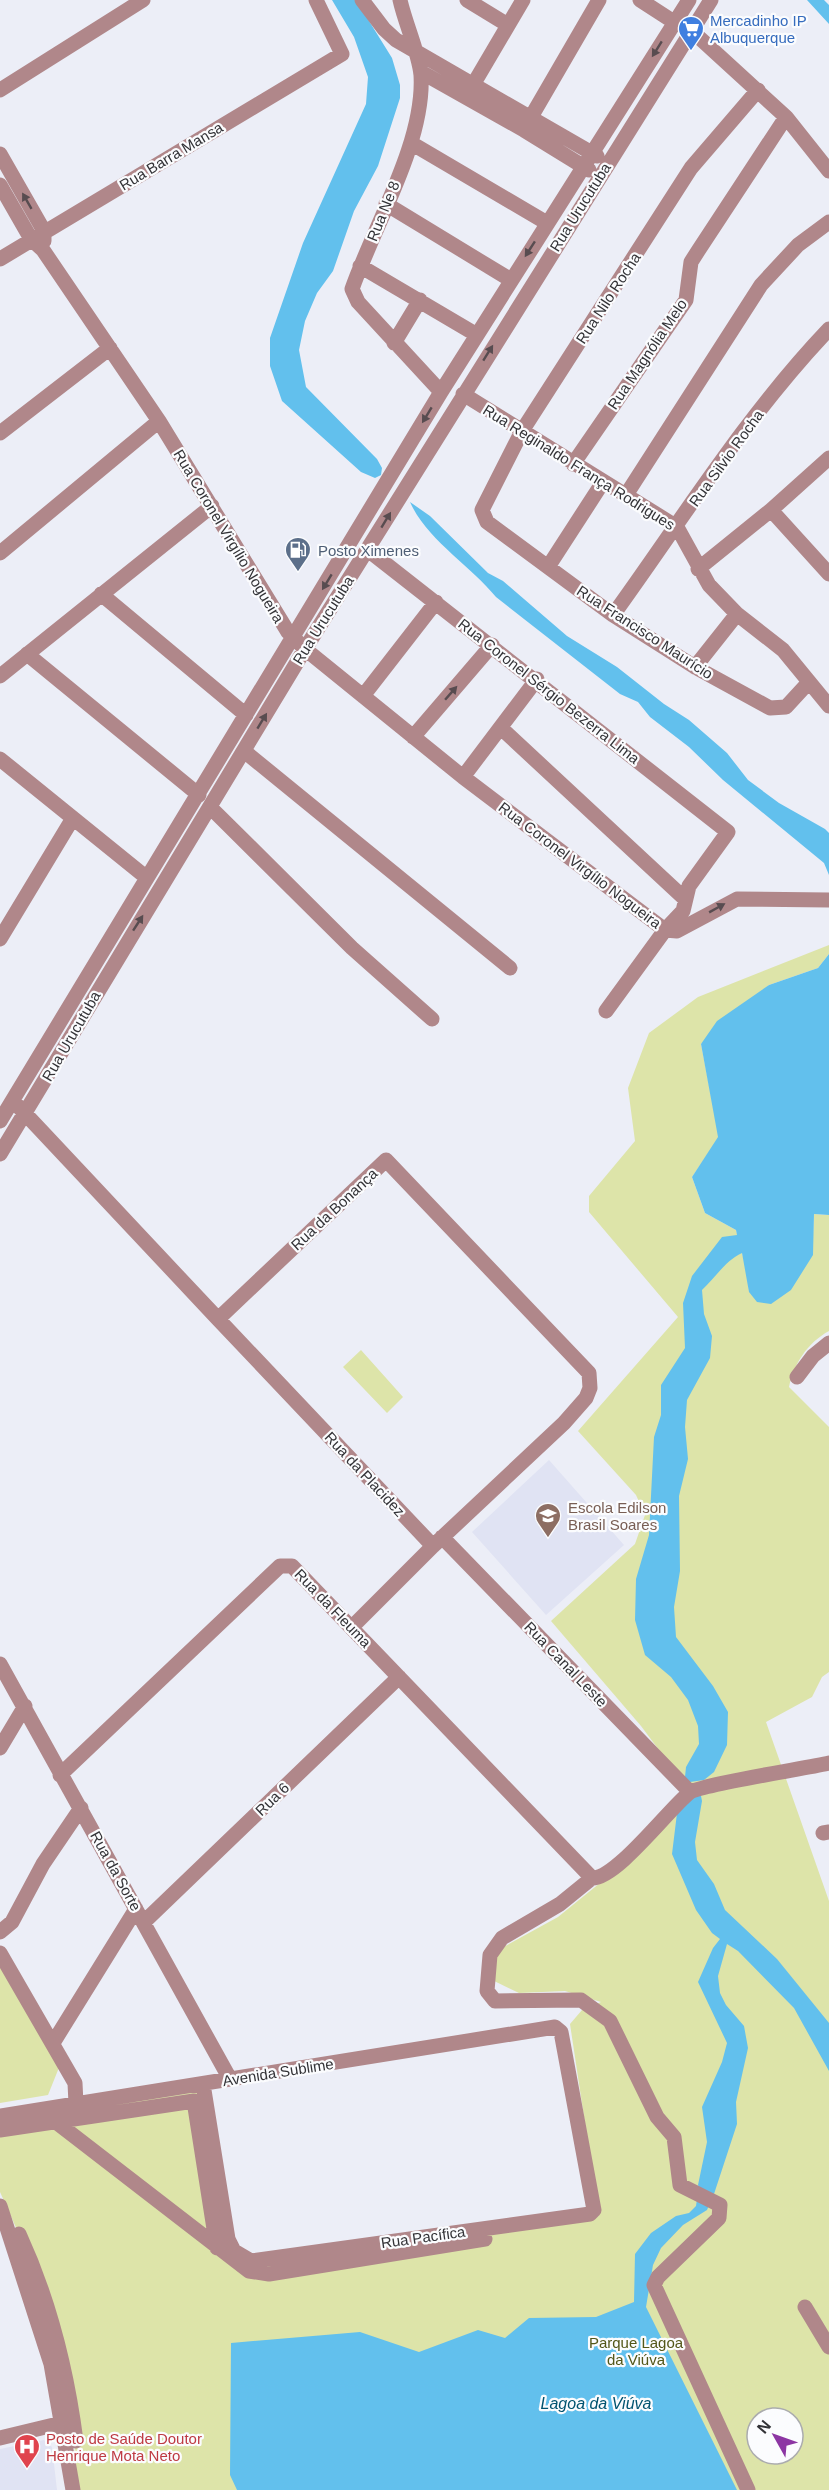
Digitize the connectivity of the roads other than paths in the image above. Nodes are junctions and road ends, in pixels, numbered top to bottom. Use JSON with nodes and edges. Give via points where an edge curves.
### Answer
{"nodes":[{"id":1,"x":143,"y":0,"type":"edge"},
{"id":2,"x":316,"y":0,"type":"edge"},
{"id":3,"x":362,"y":0,"type":"edge"},
{"id":4,"x":400,"y":0,"type":"edge"},
{"id":5,"x":414,"y":0,"type":"edge"},
{"id":6,"x":467,"y":0,"type":"edge"},
{"id":7,"x":523,"y":0,"type":"edge"},
{"id":8,"x":599,"y":0,"type":"edge"},
{"id":9,"x":640,"y":0,"type":"edge"},
{"id":10,"x":688,"y":0,"type":"edge"},
{"id":11,"x":711,"y":0,"type":"edge"},
{"id":12,"x":404,"y":17,"type":"junction"},
{"id":13,"x":674,"y":22,"type":"junction"},
{"id":14,"x":508,"y":25,"type":"junction"},
{"id":15,"x":692,"y":31,"type":"junction"},
{"id":16,"x":413,"y":49,"type":"junction"},
{"id":17,"x":421,"y":72,"type":"junction"},
{"id":18,"x":0,"y":90,"type":"edge"},
{"id":19,"x":470,"y":90,"type":"junction"},
{"id":20,"x":758,"y":90,"type":"junction"},
{"id":21,"x":786,"y":117,"type":"junction"},
{"id":22,"x":527,"y":123,"type":"junction"},
{"id":23,"x":411,"y":143,"type":"junction"},
{"id":24,"x":0,"y":154,"type":"edge"},
{"id":25,"x":586,"y":159,"type":"junction"},
{"id":26,"x":608,"y":162,"type":"junction"},
{"id":27,"x":827,"y":163,"type":"edge"},
{"id":28,"x":598,"y":177,"type":"junction"},
{"id":29,"x":0,"y":185,"type":"edge"},
{"id":30,"x":386,"y":204,"type":"junction"},
{"id":31,"x":829,"y":222,"type":"edge"},
{"id":32,"x":547,"y":223,"type":"junction"},
{"id":33,"x":38,"y":235,"type":"junction"},
{"id":34,"x":0,"y":259,"type":"edge"},
{"id":35,"x":360,"y":266,"type":"junction"},
{"id":36,"x":511,"y":280,"type":"junction"},
{"id":37,"x":420,"y":300,"type":"junction"},
{"id":38,"x":826,"y":332,"type":"edge"},
{"id":39,"x":477,"y":335,"type":"junction"},
{"id":40,"x":394,"y":343,"type":"junction"},
{"id":41,"x":110,"y":348,"type":"junction"},
{"id":42,"x":441,"y":392,"type":"junction"},
{"id":43,"x":464,"y":394,"type":"junction"},
{"id":44,"x":159,"y":421,"type":"junction"},
{"id":45,"x":522,"y":431,"type":"junction"},
{"id":46,"x":0,"y":433,"type":"edge"},
{"id":47,"x":829,"y":458,"type":"edge"},
{"id":48,"x":573,"y":464,"type":"junction"},
{"id":49,"x":603,"y":483,"type":"junction"},
{"id":50,"x":626,"y":495,"type":"junction"},
{"id":51,"x":212,"y":506,"type":"junction"},
{"id":52,"x":771,"y":510,"type":"junction"},
{"id":53,"x":484,"y":519,"type":"joint"},
{"id":54,"x":677,"y":527,"type":"junction"},
{"id":55,"x":368,"y":550,"type":"junction"},
{"id":56,"x":0,"y":553,"type":"edge"},
{"id":57,"x":548,"y":567,"type":"junction"},
{"id":58,"x":698,"y":569,"type":"junction"},
{"id":59,"x":829,"y":574,"type":"edge"},
{"id":60,"x":101,"y":594,"type":"junction"},
{"id":61,"x":436,"y":602,"type":"junction"},
{"id":62,"x":737,"y":614,"type":"junction"},
{"id":63,"x":614,"y":615,"type":"junction"},
{"id":64,"x":299,"y":644,"type":"junction"},
{"id":65,"x":492,"y":645,"type":"junction"},
{"id":66,"x":27,"y":654,"type":"junction"},
{"id":67,"x":695,"y":668,"type":"junction"},
{"id":68,"x":0,"y":676,"type":"edge"},
{"id":69,"x":537,"y":679,"type":"junction"},
{"id":70,"x":809,"y":682,"type":"junction"},
{"id":71,"x":363,"y":696,"type":"junction"},
{"id":72,"x":829,"y":706,"type":"edge"},
{"id":73,"x":246,"y":715,"type":"junction"},
{"id":74,"x":501,"y":728,"type":"junction"},
{"id":75,"x":413,"y":737,"type":"junction"},
{"id":76,"x":244,"y":751,"type":"junction"},
{"id":77,"x":0,"y":759,"type":"edge"},
{"id":78,"x":463,"y":777,"type":"junction"},
{"id":79,"x":199,"y":795,"type":"junction"},
{"id":80,"x":210,"y":807,"type":"junction"},
{"id":81,"x":73,"y":818,"type":"junction"},
{"id":82,"x":147,"y":878,"type":"junction"},
{"id":83,"x":685,"y":898,"type":"junction"},
{"id":84,"x":829,"y":900,"type":"edge"},
{"id":85,"x":665,"y":930,"type":"junction"},
{"id":86,"x":0,"y":939,"type":"edge"},
{"id":87,"x":116,"y":943,"type":"junction"},
{"id":88,"x":510,"y":968,"type":"dead end"},
{"id":89,"x":101,"y":969,"type":"junction"},
{"id":90,"x":606,"y":1011,"type":"dead end"},
{"id":91,"x":432,"y":1019,"type":"dead end"},
{"id":92,"x":12,"y":1100,"type":"junction"},
{"id":93,"x":25,"y":1114,"type":"junction"},
{"id":94,"x":0,"y":1120,"type":"edge"},
{"id":95,"x":0,"y":1154,"type":"edge"},
{"id":96,"x":218,"y":1319,"type":"junction"},
{"id":97,"x":829,"y":1343,"type":"edge"},
{"id":98,"x":797,"y":1377,"type":"dead end"},
{"id":99,"x":438,"y":1542,"type":"junction"},
{"id":100,"x":352,"y":1627,"type":"junction"},
{"id":101,"x":0,"y":1664,"type":"edge"},
{"id":102,"x":399,"y":1677,"type":"junction"},
{"id":103,"x":25,"y":1706,"type":"junction"},
{"id":104,"x":0,"y":1748,"type":"edge"},
{"id":105,"x":829,"y":1764,"type":"edge"},
{"id":106,"x":60,"y":1775,"type":"junction"},
{"id":107,"x":690,"y":1792,"type":"junction"},
{"id":108,"x":81,"y":1808,"type":"junction"},
{"id":109,"x":592,"y":1878,"type":"junction"},
{"id":110,"x":140,"y":1916,"type":"junction"},
{"id":111,"x":0,"y":1932,"type":"edge"},
{"id":112,"x":0,"y":1953,"type":"edge"},
{"id":113,"x":555,"y":2027,"type":"joint"},
{"id":114,"x":53,"y":2043,"type":"junction"},
{"id":115,"x":230,"y":2079,"type":"junction"},
{"id":116,"x":203,"y":2084,"type":"junction"},
{"id":117,"x":76,"y":2104,"type":"junction"},
{"id":118,"x":0,"y":2116,"type":"edge"},
{"id":119,"x":56,"y":2122,"type":"junction"},
{"id":120,"x":0,"y":2130,"type":"edge"},
{"id":121,"x":0,"y":2192,"type":"edge"},
{"id":122,"x":0,"y":2206,"type":"edge"},
{"id":123,"x":600,"y":2220,"type":"dead end"},
{"id":124,"x":217,"y":2248,"type":"junction"},
{"id":125,"x":805,"y":2307,"type":"dead end"},
{"id":126,"x":829,"y":2347,"type":"edge"},
{"id":127,"x":62,"y":2423,"type":"junction"},
{"id":128,"x":0,"y":2438,"type":"edge"},
{"id":129,"x":76,"y":2441,"type":"dead end"},
{"id":130,"x":73,"y":2490,"type":"edge"},
{"id":131,"x":748,"y":2490,"type":"edge"}],
"edges":[{"from":1,"to":18,"type":"street"},
{"from":2,"to":33,"type":"street","name":"Rua Barra Mansa","via":[[342,54]]},
{"from":3,"to":16,"type":"street","via":[[384,29]]},
{"from":4,"to":12,"type":"street","name":"Rua Ne 8"},
{"from":5,"to":12,"type":"street"},
{"from":6,"to":14,"type":"street"},
{"from":7,"to":14,"type":"street"},
{"from":8,"to":22,"type":"street"},
{"from":9,"to":13,"type":"street"},
{"from":10,"to":13,"type":"street","name":"Rua Urucutuba"},
{"from":11,"to":15,"type":"street","name":"Rua Urucutuba"},
{"from":12,"to":16,"type":"street","name":"Rua Ne 8"},
{"from":13,"to":25,"type":"street","name":"Rua Urucutuba","one_way":true},
{"from":14,"to":19,"type":"street"},
{"from":15,"to":20,"type":"street"},
{"from":15,"to":26,"type":"street","name":"Rua Urucutuba"},
{"from":16,"to":17,"type":"street","name":"Rua Ne 8"},
{"from":16,"to":19,"type":"street"},
{"from":17,"to":19,"type":"street"},
{"from":17,"to":23,"type":"street","name":"Rua Ne 8","via":[[420,103]]},
{"from":19,"to":22,"type":"street"},
{"from":20,"to":21,"type":"street"},
{"from":20,"to":45,"type":"street","name":"Rua Nilo Rocha","via":[[691,168]]},
{"from":21,"to":27,"type":"street"},
{"from":21,"to":48,"type":"street","name":"Rua Magnólia Melo","via":[[691,262],[686,300]]},
{"from":22,"to":25,"type":"street"},
{"from":23,"to":30,"type":"street","name":"Rua Ne 8"},
{"from":23,"to":32,"type":"street"},
{"from":33,"to":24,"type":"street","one_way":true},
{"from":25,"to":26,"type":"street"},
{"from":25,"to":28,"type":"street"},
{"from":25,"to":32,"type":"street","name":"Rua Urucutuba"},
{"from":26,"to":28,"type":"street","name":"Rua Urucutuba"},
{"from":43,"to":28,"type":"street","name":"Rua Urucutuba","one_way":true},
{"from":29,"to":33,"type":"street"},
{"from":30,"to":35,"type":"street","name":"Rua Ne 8"},
{"from":30,"to":36,"type":"street"},
{"from":31,"to":50,"type":"street","via":[[798,244],[762,285]]},
{"from":32,"to":36,"type":"street","name":"Rua Urucutuba","one_way":true},
{"from":33,"to":34,"type":"street","name":"Rua Barra Mansa"},
{"from":33,"to":41,"type":"street","name":"Rua Coronel Virgílio Nogueira","via":[[43,250]]},
{"from":35,"to":37,"type":"street"},
{"from":35,"to":40,"type":"street","name":"Rua Ne 8","via":[[353,295]]},
{"from":36,"to":39,"type":"street","name":"Rua Urucutuba"},
{"from":37,"to":39,"type":"street"},
{"from":37,"to":40,"type":"street"},
{"from":38,"to":54,"type":"street","name":"Rua Silvio Rocha","via":[[791,372]]},
{"from":39,"to":42,"type":"street","name":"Rua Urucutuba"},
{"from":40,"to":42,"type":"street","name":"Rua Ne 8"},
{"from":41,"to":44,"type":"street","name":"Rua Coronel Virgílio Nogueira"},
{"from":41,"to":46,"type":"street"},
{"from":42,"to":64,"type":"street","name":"Rua Urucutuba","one_way":true},
{"from":43,"to":45,"type":"street","name":"Rua Reginaldo França Rodrigues"},
{"from":55,"to":43,"type":"street","name":"Rua Urucutuba","one_way":true},
{"from":44,"to":51,"type":"street","name":"Rua Coronel Virgílio Nogueira"},
{"from":44,"to":56,"type":"street"},
{"from":45,"to":48,"type":"street","name":"Rua Reginaldo França Rodrigues"},
{"from":45,"to":53,"type":"street","name":"Rua Nilo Rocha","via":[[482,510]]},
{"from":47,"to":52,"type":"street"},
{"from":48,"to":49,"type":"street","name":"Rua Reginaldo França Rodrigues"},
{"from":49,"to":50,"type":"street","name":"Rua Reginaldo França Rodrigues"},
{"from":49,"to":57,"type":"street"},
{"from":50,"to":54,"type":"street","name":"Rua Reginaldo França Rodrigues"},
{"from":51,"to":60,"type":"street"},
{"from":51,"to":64,"type":"street","name":"Rua Coronel Virgílio Nogueira"},
{"from":52,"to":58,"type":"street"},
{"from":52,"to":59,"type":"street"},
{"from":53,"to":57,"type":"street","name":"Rua Francisco Maurício"},
{"from":54,"to":58,"type":"street","name":"Rua Reginaldo França Rodrigues"},
{"from":54,"to":63,"type":"street","name":"Rua Silvio Rocha"},
{"from":55,"to":61,"type":"street","name":"Rua Coronel Sérgio Bezerra Lima"},
{"from":55,"to":64,"type":"street","name":"Rua Urucutuba"},
{"from":57,"to":63,"type":"street","name":"Rua Francisco Maurício"},
{"from":58,"to":62,"type":"street","name":"Rua Reginaldo França Rodrigues"},
{"from":60,"to":66,"type":"street"},
{"from":60,"to":73,"type":"street"},
{"from":61,"to":65,"type":"street","name":"Rua Coronel Sérgio Bezerra Lima"},
{"from":61,"to":71,"type":"street"},
{"from":62,"to":67,"type":"street"},
{"from":62,"to":70,"type":"street","name":"Rua Reginaldo França Rodrigues","via":[[783,650]]},
{"from":63,"to":67,"type":"street","name":"Rua Francisco Maurício"},
{"from":64,"to":71,"type":"street","name":"Rua Coronel Virgílio Nogueira"},
{"from":64,"to":73,"type":"street","name":"Rua Urucutuba"},
{"from":76,"to":64,"type":"street","name":"Rua Urucutuba","one_way":true},
{"from":65,"to":69,"type":"street","name":"Rua Coronel Sérgio Bezerra Lima"},
{"from":75,"to":65,"type":"street","one_way":true},
{"from":66,"to":68,"type":"street"},
{"from":66,"to":79,"type":"street"},
{"from":67,"to":70,"type":"street","name":"Rua Francisco Maurício","via":[[770,708],[786,707]]},
{"from":69,"to":74,"type":"street"},
{"from":69,"to":83,"type":"street","name":"Rua Coronel Sérgio Bezerra Lima","via":[[729,833],[689,886]]},
{"from":70,"to":72,"type":"street","name":"Rua Reginaldo França Rodrigues"},
{"from":71,"to":75,"type":"street","name":"Rua Coronel Virgílio Nogueira"},
{"from":73,"to":79,"type":"street","name":"Rua Urucutuba"},
{"from":74,"to":78,"type":"street"},
{"from":74,"to":83,"type":"street"},
{"from":75,"to":78,"type":"street","name":"Rua Coronel Virgílio Nogueira"},
{"from":76,"to":80,"type":"street","name":"Rua Urucutuba"},
{"from":76,"to":88,"type":"street"},
{"from":77,"to":81,"type":"street"},
{"from":78,"to":85,"type":"street","name":"Rua Coronel Virgílio Nogueira"},
{"from":79,"to":82,"type":"street","name":"Rua Urucutuba"},
{"from":87,"to":80,"type":"street","name":"Rua Urucutuba","one_way":true},
{"from":80,"to":91,"type":"street","via":[[352,948]]},
{"from":81,"to":82,"type":"street"},
{"from":81,"to":86,"type":"street"},
{"from":82,"to":87,"type":"street","name":"Rua Urucutuba"},
{"from":83,"to":85,"type":"street","via":[[683,911]]},
{"from":85,"to":84,"type":"street","one_way":true,"via":[[677,931],[737,899]]},
{"from":85,"to":90,"type":"street"},
{"from":87,"to":89,"type":"street","name":"Rua Urucutuba"},
{"from":89,"to":92,"type":"street","name":"Rua Urucutuba"},
{"from":89,"to":93,"type":"street","name":"Rua Urucutuba"},
{"from":92,"to":93,"type":"street"},
{"from":92,"to":94,"type":"street","name":"Rua Urucutuba"},
{"from":93,"to":95,"type":"street","name":"Rua Urucutuba"},
{"from":93,"to":96,"type":"street"},
{"from":96,"to":99,"type":"street","name":"Rua da Placidez"},
{"from":96,"to":99,"type":"street","name":"Rua da Bonança","via":[[386,1160],[589,1373],[591,1380],[586,1398],[564,1423]]},
{"from":97,"to":98,"type":"street"},
{"from":99,"to":100,"type":"street"},
{"from":99,"to":107,"type":"street","name":"Rua Canal Leste"},
{"from":100,"to":102,"type":"street","name":"Rua da Fleuma"},
{"from":100,"to":106,"type":"street","name":"Rua da Fleuma","via":[[292,1566],[280,1566]]},
{"from":101,"to":103,"type":"street","name":"Rua da Sorte"},
{"from":102,"to":109,"type":"street","name":"Rua da Fleuma"},
{"from":102,"to":110,"type":"street","name":"Rua 6"},
{"from":103,"to":104,"type":"street"},
{"from":103,"to":106,"type":"street","name":"Rua da Sorte"},
{"from":105,"to":107,"type":"street"},
{"from":106,"to":108,"type":"street","name":"Rua da Sorte"},
{"from":107,"to":109,"type":"street","via":[[639,1845],[601,1877]]},
{"from":108,"to":110,"type":"street","name":"Rua da Sorte"},
{"from":108,"to":111,"type":"street","via":[[43,1864],[12,1922]]},
{"from":109,"to":131,"type":"street","via":[[560,1904],[501,1938],[490,1955],[487,1991],[495,2001],[580,2000],[603,2014],[657,2117],[674,2137],[680,2185],[720,2205],[720,2218],[654,2285]]},
{"from":110,"to":114,"type":"street","name":"Rua 6"},
{"from":110,"to":115,"type":"street","name":"Rua da Sorte"},
{"from":112,"to":114,"type":"street"},
{"from":113,"to":115,"type":"street","name":"Avenida Sublime"},
{"from":113,"to":116,"type":"street","name":"Rua Pacífica","via":[[561,2032],[595,2208],[590,2214],[251,2261],[234,2251],[228,2239]]},
{"from":114,"to":117,"type":"street","via":[[75,2083]]},
{"from":115,"to":116,"type":"street","name":"Avenida Sublime"},
{"from":116,"to":117,"type":"street","name":"Avenida Sublime"},
{"from":117,"to":118,"type":"street","name":"Avenida Sublime"},
{"from":119,"to":120,"type":"street"},
{"from":119,"to":124,"type":"street"},
{"from":119,"to":124,"type":"street","via":[[194,2101]]},
{"from":121,"to":129,"type":"street","via":[[36,2272],[70,2392]]},
{"from":122,"to":127,"type":"street","via":[[51,2364]]},
{"from":123,"to":124,"type":"street","via":[[269,2274],[249,2271]]},
{"from":125,"to":126,"type":"street"},
{"from":127,"to":128,"type":"street"},
{"from":127,"to":130,"type":"street"}]}
